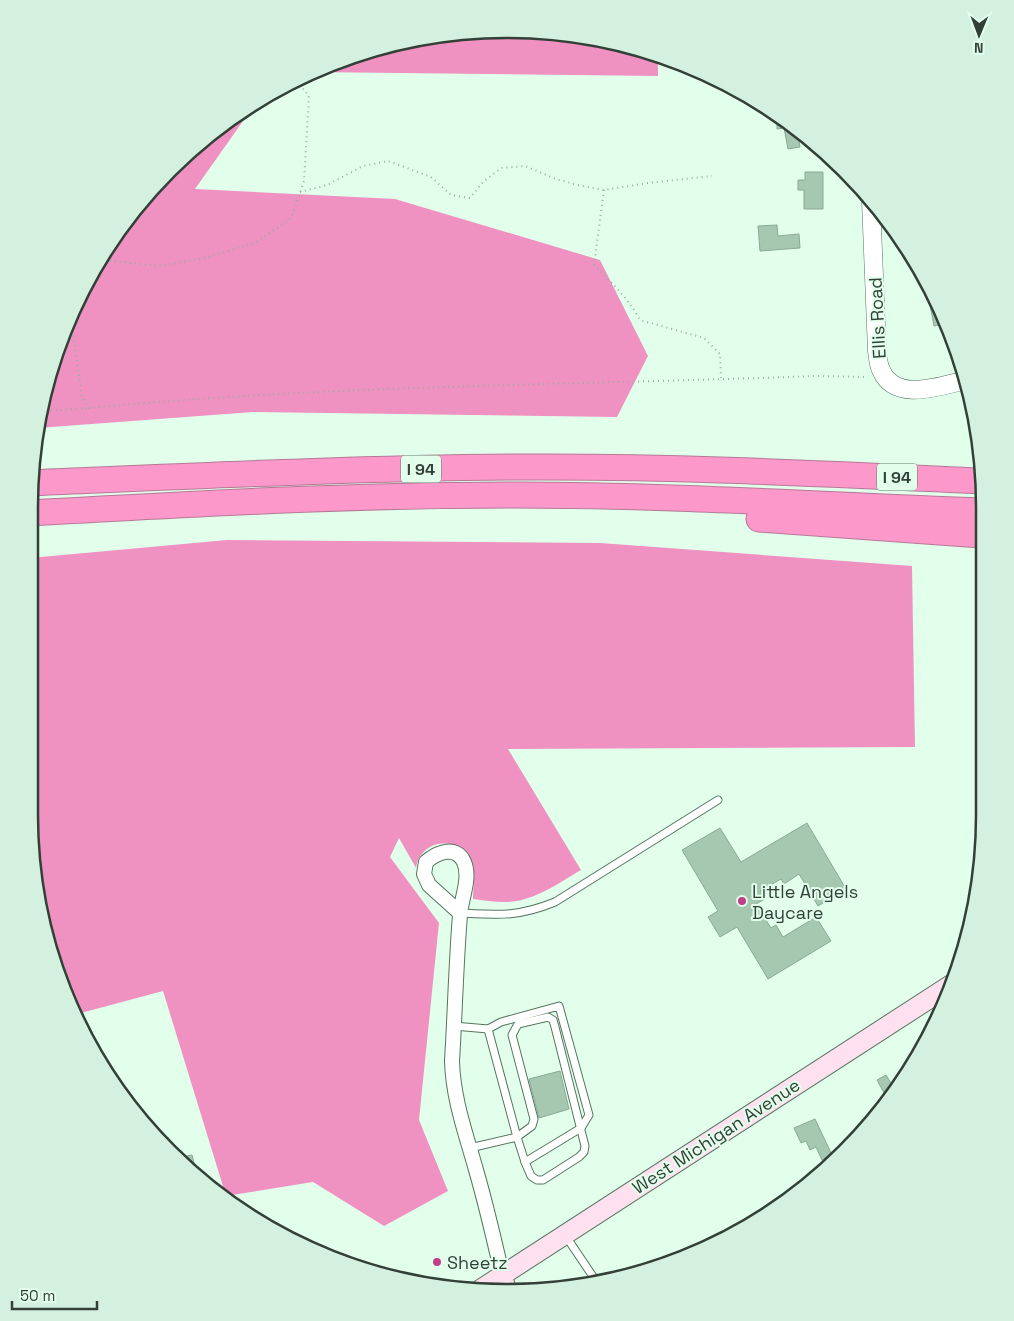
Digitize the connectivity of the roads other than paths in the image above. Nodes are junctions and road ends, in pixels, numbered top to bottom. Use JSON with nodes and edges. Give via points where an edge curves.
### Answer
{"nodes":[{"id":1,"x":871,"y":211,"type":"edge"},
{"id":2,"x":960,"y":381,"type":"edge"},
{"id":3,"x":974,"y":466,"type":"edge"},
{"id":4,"x":813,"y":473,"type":"junction"},
{"id":5,"x":975,"y":481,"type":"edge"},
{"id":6,"x":39,"y":483,"type":"edge"},
{"id":7,"x":514,"y":495,"type":"junction"},
{"id":8,"x":976,"y":511,"type":"edge"},
{"id":9,"x":38,"y":513,"type":"edge"},
{"id":10,"x":976,"y":535,"type":"edge"},
{"id":11,"x":718,"y":800,"type":"dead end"},
{"id":12,"x":460,"y":912,"type":"joint"},
{"id":13,"x":942,"y":990,"type":"edge"},
{"id":14,"x":454,"y":1026,"type":"junction"},
{"id":15,"x":488,"y":1028,"type":"junction"},
{"id":16,"x":581,"y":1128,"type":"junction"},
{"id":17,"x":517,"y":1137,"type":"junction"},
{"id":18,"x":470,"y":1148,"type":"junction"},
{"id":19,"x":525,"y":1162,"type":"junction"},
{"id":20,"x":564,"y":1234,"type":"junction"},
{"id":21,"x":592,"y":1275,"type":"edge"},
{"id":22,"x":504,"y":1283,"type":"edge"}],
"edges":[{"from":1,"to":2,"type":"street","name":"Ellis Road","via":[[877,351],[882,372],[890,382],[905,389],[924,389]]},
{"from":3,"to":4,"type":"highway","via":[[924,464]]},
{"from":4,"to":5,"type":"highway","number":"I 94"},
{"from":4,"to":6,"type":"highway","number":"I 94","via":[[522,467],[306,471]]},
{"from":7,"to":8,"type":"highway","number":"I 94"},
{"from":7,"to":9,"type":"highway","number":"I 94","via":[[269,500]]},
{"from":7,"to":10,"type":"highway","via":[[546,502],[632,510]]},
{"from":11,"to":12,"type":"lane","via":[[556,902],[513,914]]},
{"from":12,"to":14,"type":"street"},
{"from":13,"to":20,"type":"main road","name":"West Michigan Avenue"},
{"from":14,"to":15,"type":"lane"},
{"from":14,"to":18,"type":"street","via":[[453,1082]]},
{"from":15,"to":16,"type":"lane","via":[[558,1006],[589,1115]]},
{"from":15,"to":17,"type":"lane"},
{"from":16,"to":17,"type":"lane","via":[[555,1027],[552,1020],[542,1017],[518,1024],[512,1035],[534,1119],[532,1126]]},
{"from":16,"to":19,"type":"lane"},
{"from":16,"to":19,"type":"lane","via":[[584,1152],[543,1180],[531,1176]]},
{"from":17,"to":18,"type":"lane"},
{"from":17,"to":19,"type":"lane"},
{"from":18,"to":22,"type":"street"},
{"from":20,"to":21,"type":"lane"},
{"from":20,"to":22,"type":"main road","name":"West Michigan Avenue"}]}
